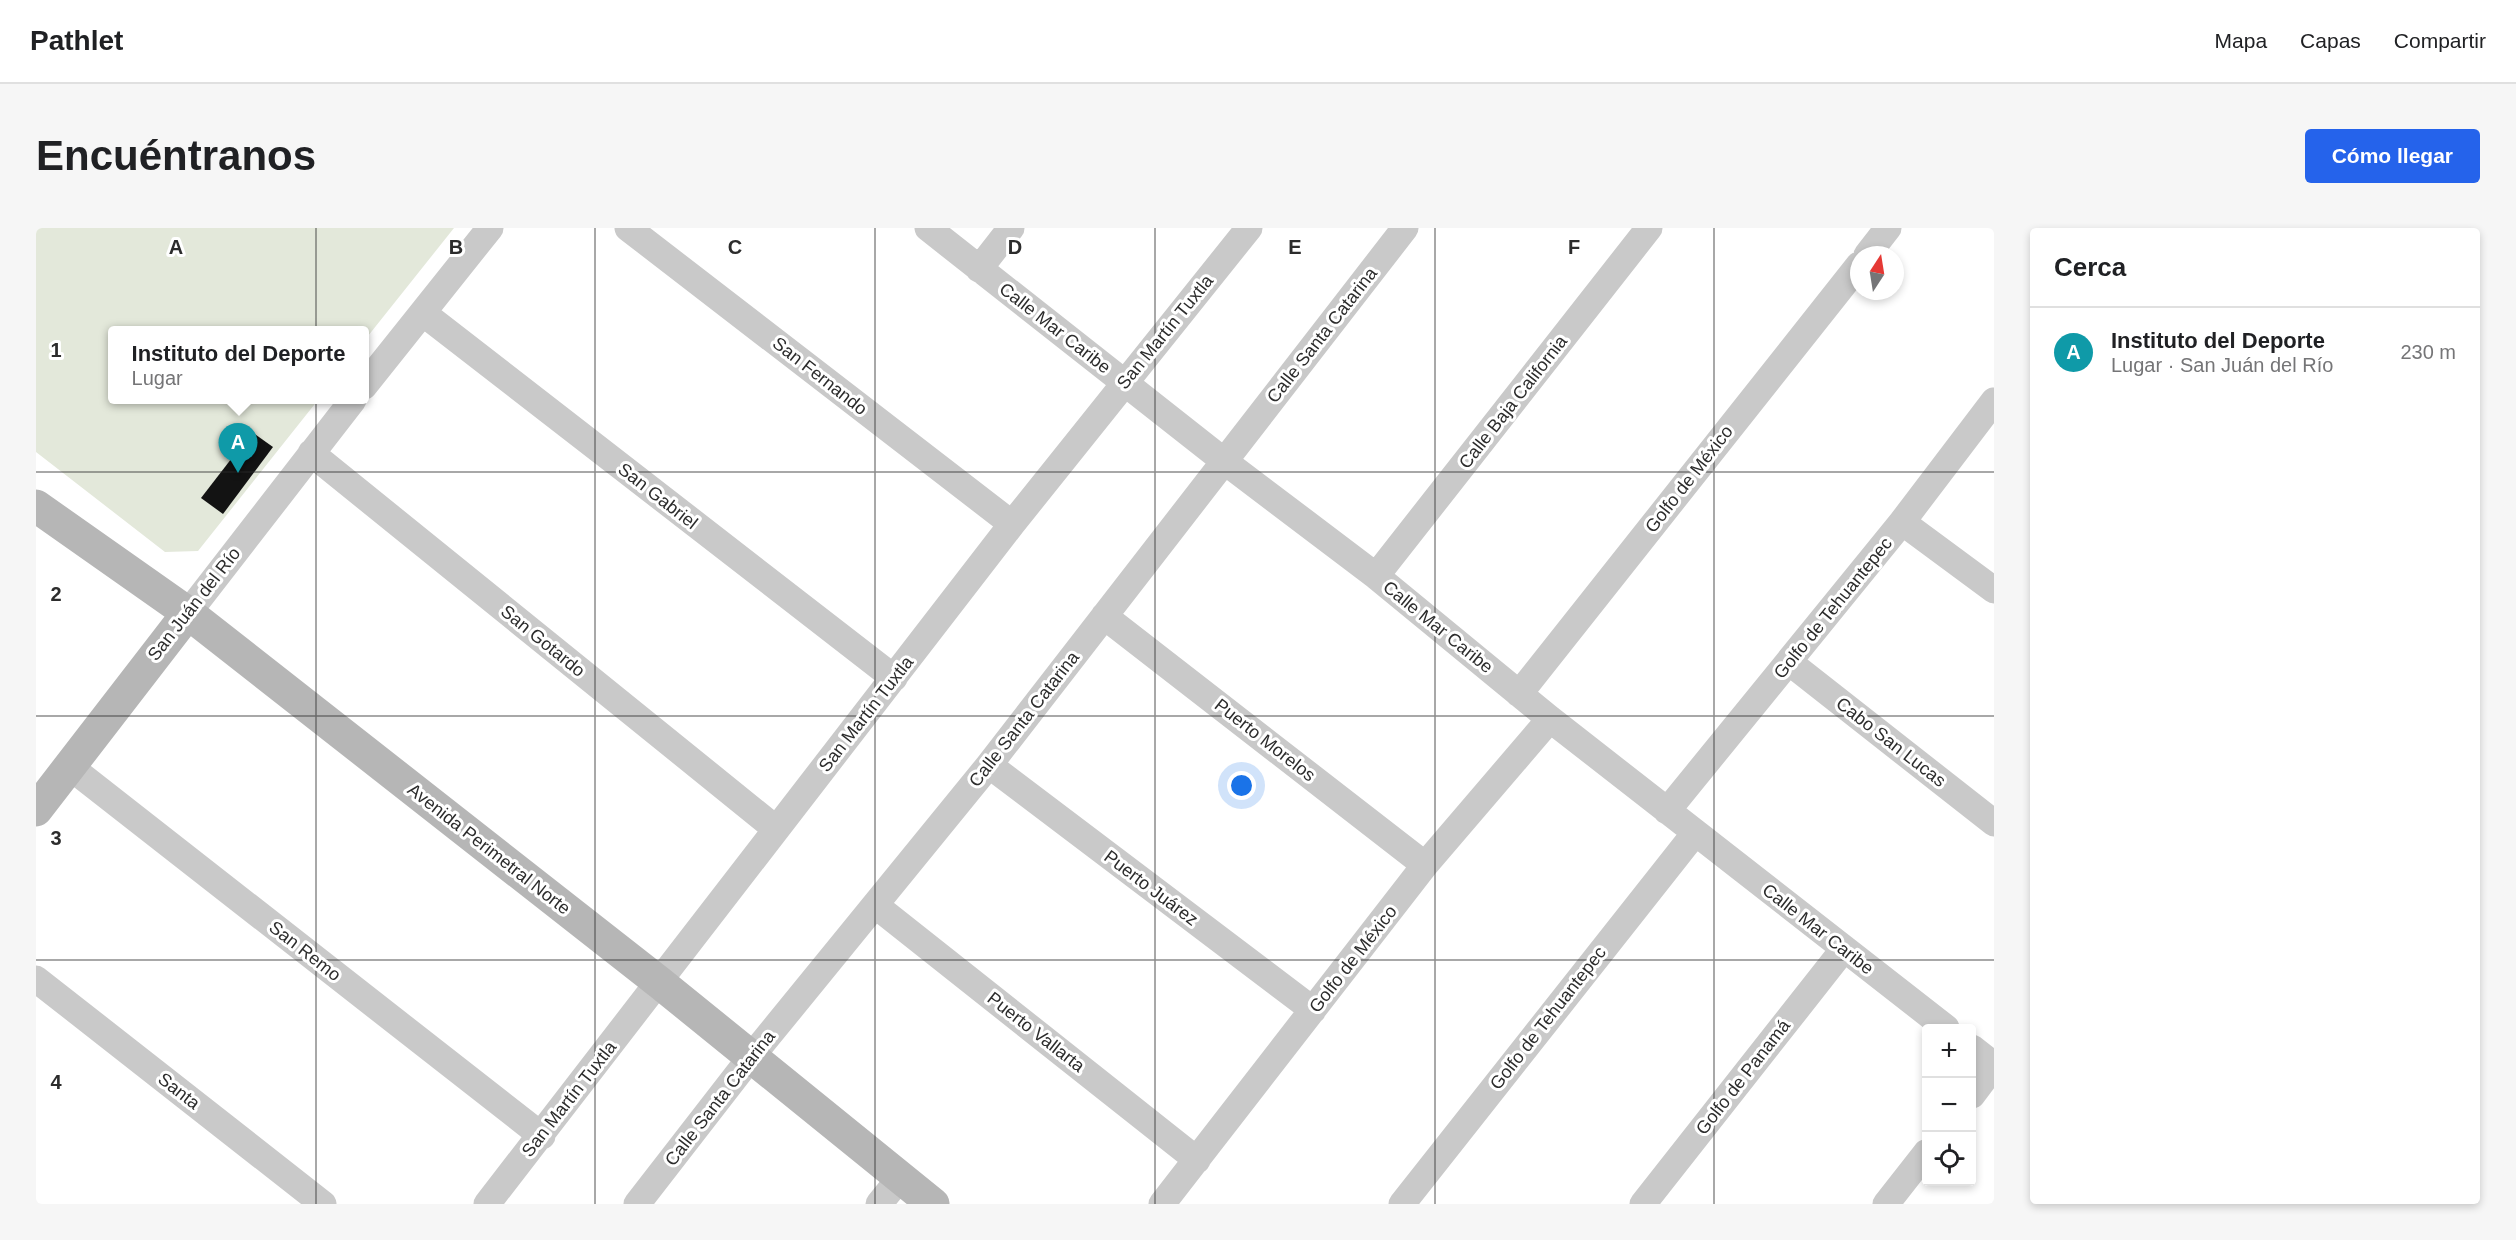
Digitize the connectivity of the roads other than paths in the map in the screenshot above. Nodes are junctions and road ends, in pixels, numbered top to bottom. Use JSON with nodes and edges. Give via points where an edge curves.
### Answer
{"nodes":[{"id":1,"x":490,"y":228,"type":"edge"},
{"id":2,"x":628,"y":228,"type":"edge"},
{"id":3,"x":928,"y":228,"type":"edge"},
{"id":4,"x":1011,"y":228,"type":"edge"},
{"id":5,"x":1249,"y":228,"type":"edge"},
{"id":6,"x":1405,"y":228,"type":"edge"},
{"id":7,"x":1649,"y":228,"type":"edge"},
{"id":8,"x":1888,"y":228,"type":"edge"},
{"id":9,"x":1874,"y":246,"type":"edge"},
{"id":10,"x":979,"y":269,"type":"junction"},
{"id":11,"x":1850,"y":276,"type":"edge"},
{"id":12,"x":423,"y":313,"type":"junction"},
{"id":13,"x":369,"y":380,"type":"edge"},
{"id":14,"x":1125,"y":382,"type":"junction"},
{"id":15,"x":1994,"y":400,"type":"edge"},
{"id":16,"x":350,"y":404,"type":"edge"},
{"id":17,"x":311,"y":453,"type":"junction"},
{"id":18,"x":1224,"y":461,"type":"junction"},
{"id":19,"x":36,"y":506,"type":"edge"},
{"id":20,"x":1902,"y":522,"type":"junction"},
{"id":21,"x":1012,"y":524,"type":"junction"},
{"id":22,"x":1376,"y":576,"type":"junction"},
{"id":23,"x":1994,"y":590,"type":"edge"},
{"id":24,"x":188,"y":613,"type":"junction"},
{"id":25,"x":1104,"y":616,"type":"junction"},
{"id":26,"x":1789,"y":662,"type":"junction"},
{"id":27,"x":894,"y":678,"type":"junction"},
{"id":28,"x":1519,"y":694,"type":"junction"},
{"id":29,"x":1550,"y":719,"type":"junction"},
{"id":30,"x":989,"y":765,"type":"junction"},
{"id":31,"x":69,"y":766,"type":"junction"},
{"id":32,"x":36,"y":810,"type":"edge"},
{"id":33,"x":1667,"y":811,"type":"junction"},
{"id":34,"x":1994,"y":823,"type":"edge"},
{"id":35,"x":776,"y":829,"type":"junction"},
{"id":36,"x":1695,"y":833,"type":"junction"},
{"id":37,"x":1425,"y":865,"type":"junction"},
{"id":38,"x":875,"y":905,"type":"junction"},
{"id":39,"x":1843,"y":950,"type":"junction"},
{"id":40,"x":36,"y":979,"type":"edge"},
{"id":41,"x":660,"y":983,"type":"junction"},
{"id":42,"x":1313,"y":1010,"type":"junction"},
{"id":43,"x":1939,"y":1024,"type":"edge"},
{"id":44,"x":1976,"y":1052,"type":"edge"},
{"id":45,"x":751,"y":1057,"type":"junction"},
{"id":46,"x":1994,"y":1066,"type":"edge"},
{"id":47,"x":1976,"y":1089,"type":"edge"},
{"id":48,"x":542,"y":1136,"type":"junction"},
{"id":49,"x":1922,"y":1158,"type":"edge"},
{"id":50,"x":1197,"y":1160,"type":"junction"},
{"id":51,"x":900,"y":1178,"type":"junction"},
{"id":52,"x":323,"y":1204,"type":"edge"},
{"id":53,"x":487,"y":1204,"type":"edge"},
{"id":54,"x":637,"y":1204,"type":"edge"},
{"id":55,"x":879,"y":1204,"type":"edge"},
{"id":56,"x":933,"y":1204,"type":"edge"},
{"id":57,"x":1162,"y":1204,"type":"edge"},
{"id":58,"x":1402,"y":1204,"type":"edge"},
{"id":59,"x":1643,"y":1204,"type":"edge"},
{"id":60,"x":1886,"y":1204,"type":"edge"}],
"edges":[{"from":1,"to":12,"type":"street"},
{"from":2,"to":21,"type":"street","name":"San Fernando"},
{"from":3,"to":10,"type":"street","name":"Calle Mar Caribe"},
{"from":4,"to":10,"type":"street"},
{"from":5,"to":14,"type":"street","name":"San Martín Tuxtla"},
{"from":6,"to":18,"type":"street","name":"Calle Santa Catarina"},
{"from":7,"to":22,"type":"street","name":"Calle Baja California"},
{"from":8,"to":9,"type":"street"},
{"from":10,"to":14,"type":"street","name":"Calle Mar Caribe"},
{"from":11,"to":28,"type":"street","name":"Golfo de México"},
{"from":12,"to":13,"type":"street"},
{"from":12,"to":27,"type":"street","name":"San Gabriel"},
{"from":14,"to":18,"type":"street","name":"Calle Mar Caribe"},
{"from":14,"to":21,"type":"street","name":"San Martín Tuxtla"},
{"from":15,"to":20,"type":"street","name":"Golfo de Tehuantepec"},
{"from":16,"to":17,"type":"street","name":"San Juán del Río"},
{"from":17,"to":24,"type":"street","name":"San Juán del Río"},
{"from":17,"to":35,"type":"street","name":"San Gotardo"},
{"from":18,"to":22,"type":"street","name":"Calle Mar Caribe"},
{"from":18,"to":25,"type":"street","name":"Calle Santa Catarina"},
{"from":19,"to":24,"type":"street","name":"Avenida Perimetral Norte"},
{"from":20,"to":23,"type":"street"},
{"from":20,"to":26,"type":"street","name":"Golfo de Tehuantepec"},
{"from":21,"to":27,"type":"street","name":"San Martín Tuxtla"},
{"from":22,"to":28,"type":"street","name":"Calle Mar Caribe"},
{"from":24,"to":31,"type":"street","name":"San Juán del Río"},
{"from":24,"to":41,"type":"street","name":"Avenida Perimetral Norte"},
{"from":25,"to":30,"type":"street","name":"Calle Santa Catarina"},
{"from":25,"to":37,"type":"street","name":"Puerto Morelos"},
{"from":26,"to":33,"type":"street","name":"Golfo de Tehuantepec"},
{"from":26,"to":34,"type":"street","name":"Cabo San Lucas"},
{"from":27,"to":35,"type":"street","name":"San Martín Tuxtla"},
{"from":28,"to":29,"type":"street","name":"Calle Mar Caribe"},
{"from":29,"to":33,"type":"street","name":"Calle Mar Caribe"},
{"from":29,"to":37,"type":"street","name":"Golfo de México"},
{"from":30,"to":38,"type":"street","name":"Calle Santa Catarina"},
{"from":30,"to":42,"type":"street","name":"Puerto Juárez"},
{"from":31,"to":32,"type":"street","name":"San Juán del Río"},
{"from":31,"to":48,"type":"street","name":"San Remo"},
{"from":33,"to":36,"type":"street","name":"Calle Mar Caribe"},
{"from":35,"to":41,"type":"street","name":"San Martín Tuxtla"},
{"from":36,"to":39,"type":"street","name":"Calle Mar Caribe"},
{"from":36,"to":58,"type":"street","name":"Golfo de Tehuantepec"},
{"from":37,"to":42,"type":"street","name":"Golfo de México"},
{"from":38,"to":45,"type":"street","name":"Calle Santa Catarina"},
{"from":38,"to":50,"type":"street","name":"Puerto Vallarta"},
{"from":39,"to":43,"type":"street","name":"Calle Mar Caribe"},
{"from":39,"to":59,"type":"street","name":"Golfo de Panamá"},
{"from":40,"to":52,"type":"street","name":"Santa"},
{"from":41,"to":45,"type":"street","name":"Avenida Perimetral Norte"},
{"from":41,"to":48,"type":"street","name":"San Martín Tuxtla"},
{"from":42,"to":50,"type":"street","name":"Golfo de México"},
{"from":44,"to":46,"type":"street"},
{"from":45,"to":51,"type":"street","name":"Avenida Perimetral Norte"},
{"from":45,"to":54,"type":"street","name":"Calle Santa Catarina"},
{"from":46,"to":47,"type":"street"},
{"from":48,"to":53,"type":"street","name":"San Martín Tuxtla"},
{"from":49,"to":60,"type":"street"},
{"from":50,"to":57,"type":"street","name":"Golfo de México"},
{"from":51,"to":55,"type":"street"},
{"from":51,"to":56,"type":"street","name":"Avenida Perimetral Norte"}]}
